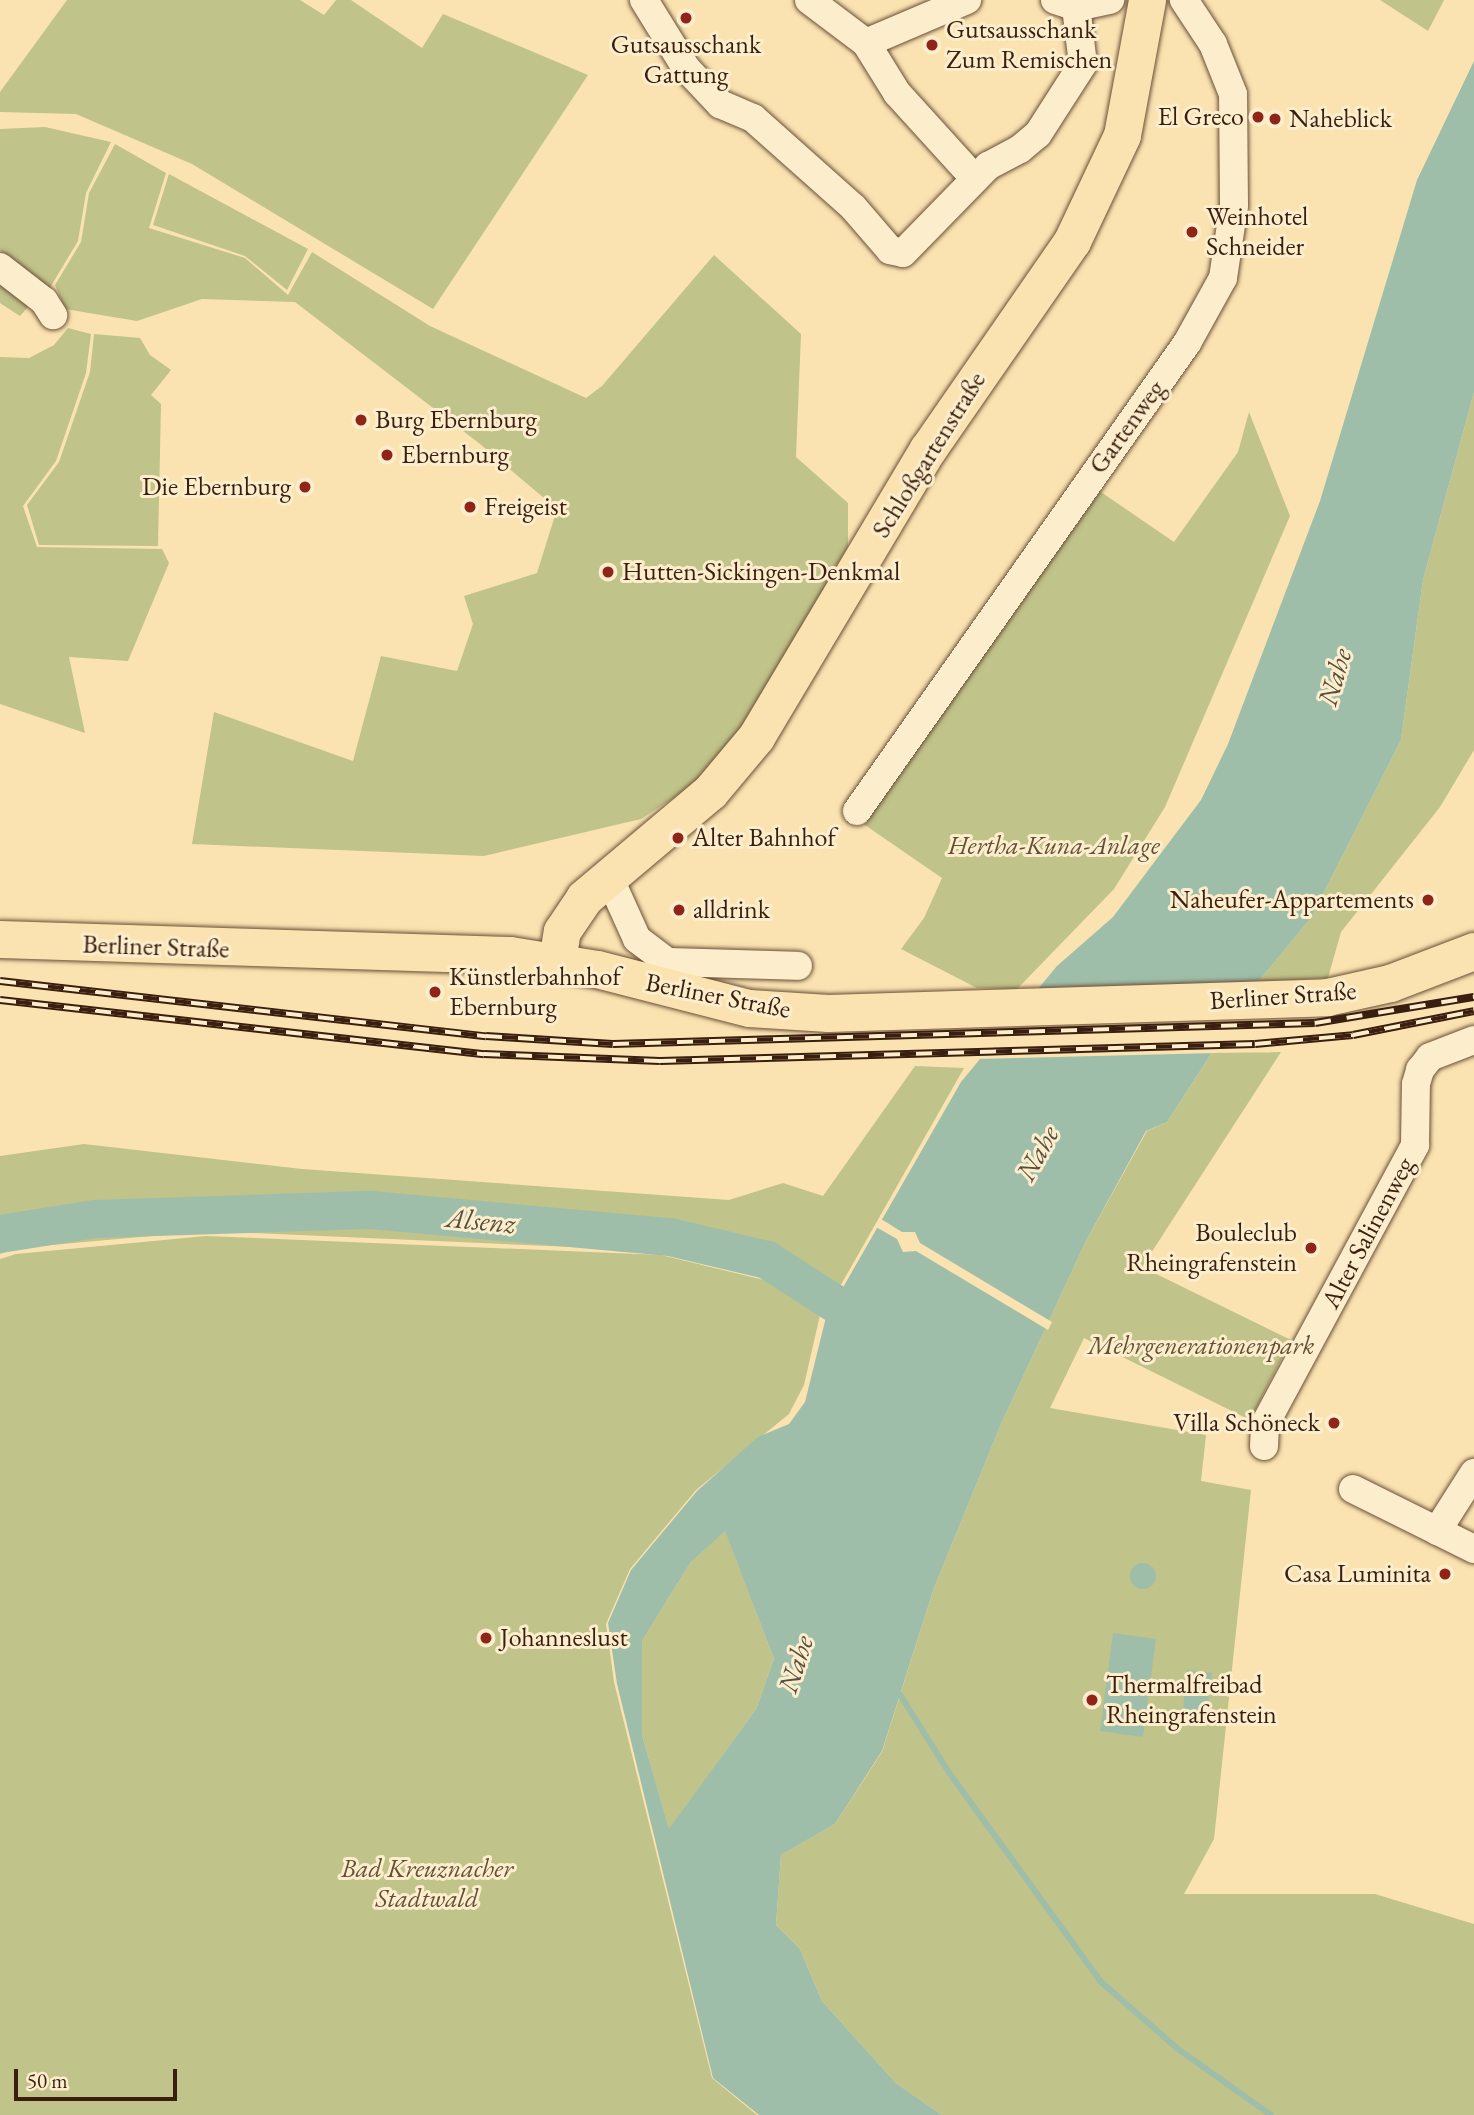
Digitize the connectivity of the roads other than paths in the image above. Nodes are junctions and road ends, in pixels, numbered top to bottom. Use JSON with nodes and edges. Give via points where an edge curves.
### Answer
{"nodes":[{"id":1,"x":809,"y":0,"type":"edge"},
{"id":2,"x":967,"y":0,"type":"edge"},
{"id":3,"x":1110,"y":0,"type":"edge"},
{"id":4,"x":1147,"y":0,"type":"edge"},
{"id":5,"x":1184,"y":0,"type":"edge"},
{"id":6,"x":650,"y":2,"type":"edge"},
{"id":7,"x":1065,"y":4,"type":"edge"},
{"id":8,"x":866,"y":43,"type":"junction"},
{"id":9,"x":975,"y":179,"type":"junction"},
{"id":10,"x":0,"y":267,"type":"edge"},
{"id":11,"x":53,"y":315,"type":"dead end"},
{"id":12,"x":857,"y":811,"type":"dead end"},
{"id":13,"x":609,"y":877,"type":"junction"},
{"id":14,"x":0,"y":939,"type":"edge"},
{"id":15,"x":1474,"y":951,"type":"edge"},
{"id":16,"x":557,"y":961,"type":"junction"},
{"id":17,"x":798,"y":966,"type":"dead end"},
{"id":18,"x":1474,"y":1040,"type":"edge"},
{"id":19,"x":1264,"y":1446,"type":"dead end"},
{"id":20,"x":1474,"y":1473,"type":"edge"},
{"id":21,"x":1353,"y":1489,"type":"dead end"},
{"id":22,"x":1437,"y":1531,"type":"junction"},
{"id":23,"x":1474,"y":1549,"type":"edge"}],
"edges":[{"from":1,"to":8,"type":"street"},
{"from":2,"to":8,"type":"street"},
{"from":3,"to":7,"type":"street"},
{"from":4,"to":13,"type":"main road","name":"Schloßgartenstraße","via":[[1122,135],[1072,241],[928,449],[756,737],[710,792]]},
{"from":5,"to":12,"type":"street","name":"Gartenweg","via":[[1213,44],[1233,94],[1234,205],[1223,278],[1187,343]]},
{"from":6,"to":9,"type":"street","via":[[686,68],[720,104],[753,118],[853,207],[890,250],[903,253],[914,247]]},
{"from":7,"to":9,"type":"street","via":[[1084,53],[1081,71],[1032,141]]},
{"from":8,"to":9,"type":"street","via":[[897,93]]},
{"from":10,"to":11,"type":"street","via":[[44,301]]},
{"from":13,"to":16,"type":"main road","name":"Schloßgartenstraße","via":[[569,916]]},
{"from":13,"to":17,"type":"street","via":[[637,939],[667,962]]},
{"from":14,"to":16,"type":"main road","name":"Berliner Straße","via":[[510,955]]},
{"from":15,"to":16,"type":"main road","name":"Berliner Straße","via":[[1368,989],[1295,999],[891,1012],[750,1008]]},
{"from":18,"to":19,"type":"street","name":"Alter Salinenweg","via":[[1430,1057],[1420,1070],[1415,1145],[1265,1424]]},
{"from":20,"to":22,"type":"street"},
{"from":21,"to":22,"type":"street"},
{"from":22,"to":23,"type":"street"}]}
